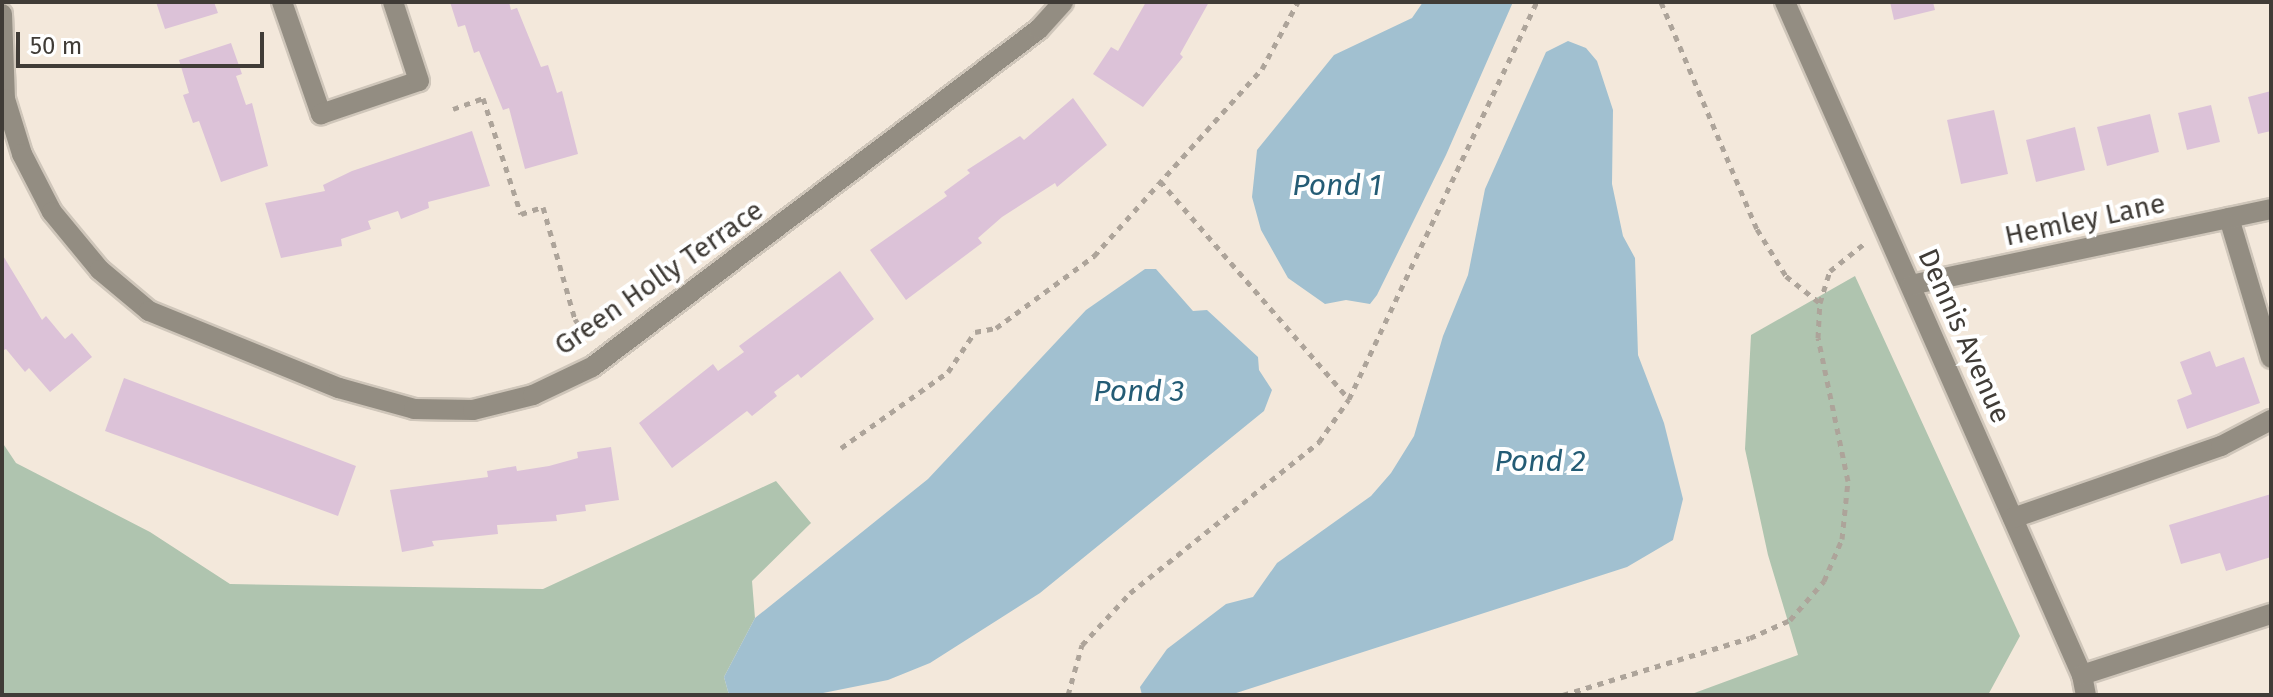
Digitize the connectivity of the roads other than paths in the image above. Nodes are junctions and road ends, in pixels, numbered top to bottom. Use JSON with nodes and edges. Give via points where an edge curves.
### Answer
{"nodes":[{"id":1,"x":282,"y":2,"type":"edge"},
{"id":2,"x":393,"y":2,"type":"edge"},
{"id":3,"x":1063,"y":2,"type":"edge"},
{"id":4,"x":1785,"y":2,"type":"edge"},
{"id":5,"x":2,"y":14,"type":"edge"},
{"id":6,"x":2271,"y":209,"type":"edge"},
{"id":7,"x":2229,"y":218,"type":"junction"},
{"id":8,"x":1911,"y":285,"type":"junction"},
{"id":9,"x":2271,"y":358,"type":"edge"},
{"id":10,"x":2271,"y":420,"type":"edge"},
{"id":11,"x":2013,"y":518,"type":"junction"},
{"id":12,"x":2271,"y":614,"type":"edge"},
{"id":13,"x":2084,"y":685,"type":"edge"}],
"edges":[{"from":1,"to":2,"type":"street","via":[[321,114],[419,81]]},
{"from":3,"to":5,"type":"street","name":"Green Holly Terrace","via":[[1039,29],[592,367],[533,395],[473,410],[414,409],[339,388],[149,311],[100,270],[52,212],[22,154],[5,99]]},
{"from":4,"to":8,"type":"street","name":"Dennis Avenue"},
{"from":6,"to":7,"type":"street","name":"Hemley Lane"},
{"from":7,"to":8,"type":"street","name":"Hemley Lane"},
{"from":7,"to":9,"type":"street"},
{"from":8,"to":11,"type":"street","name":"Dennis Avenue"},
{"from":10,"to":11,"type":"street","via":[[2221,446]]},
{"from":11,"to":13,"type":"street","name":"Dennis Avenue"},
{"from":12,"to":13,"type":"street"}]}
